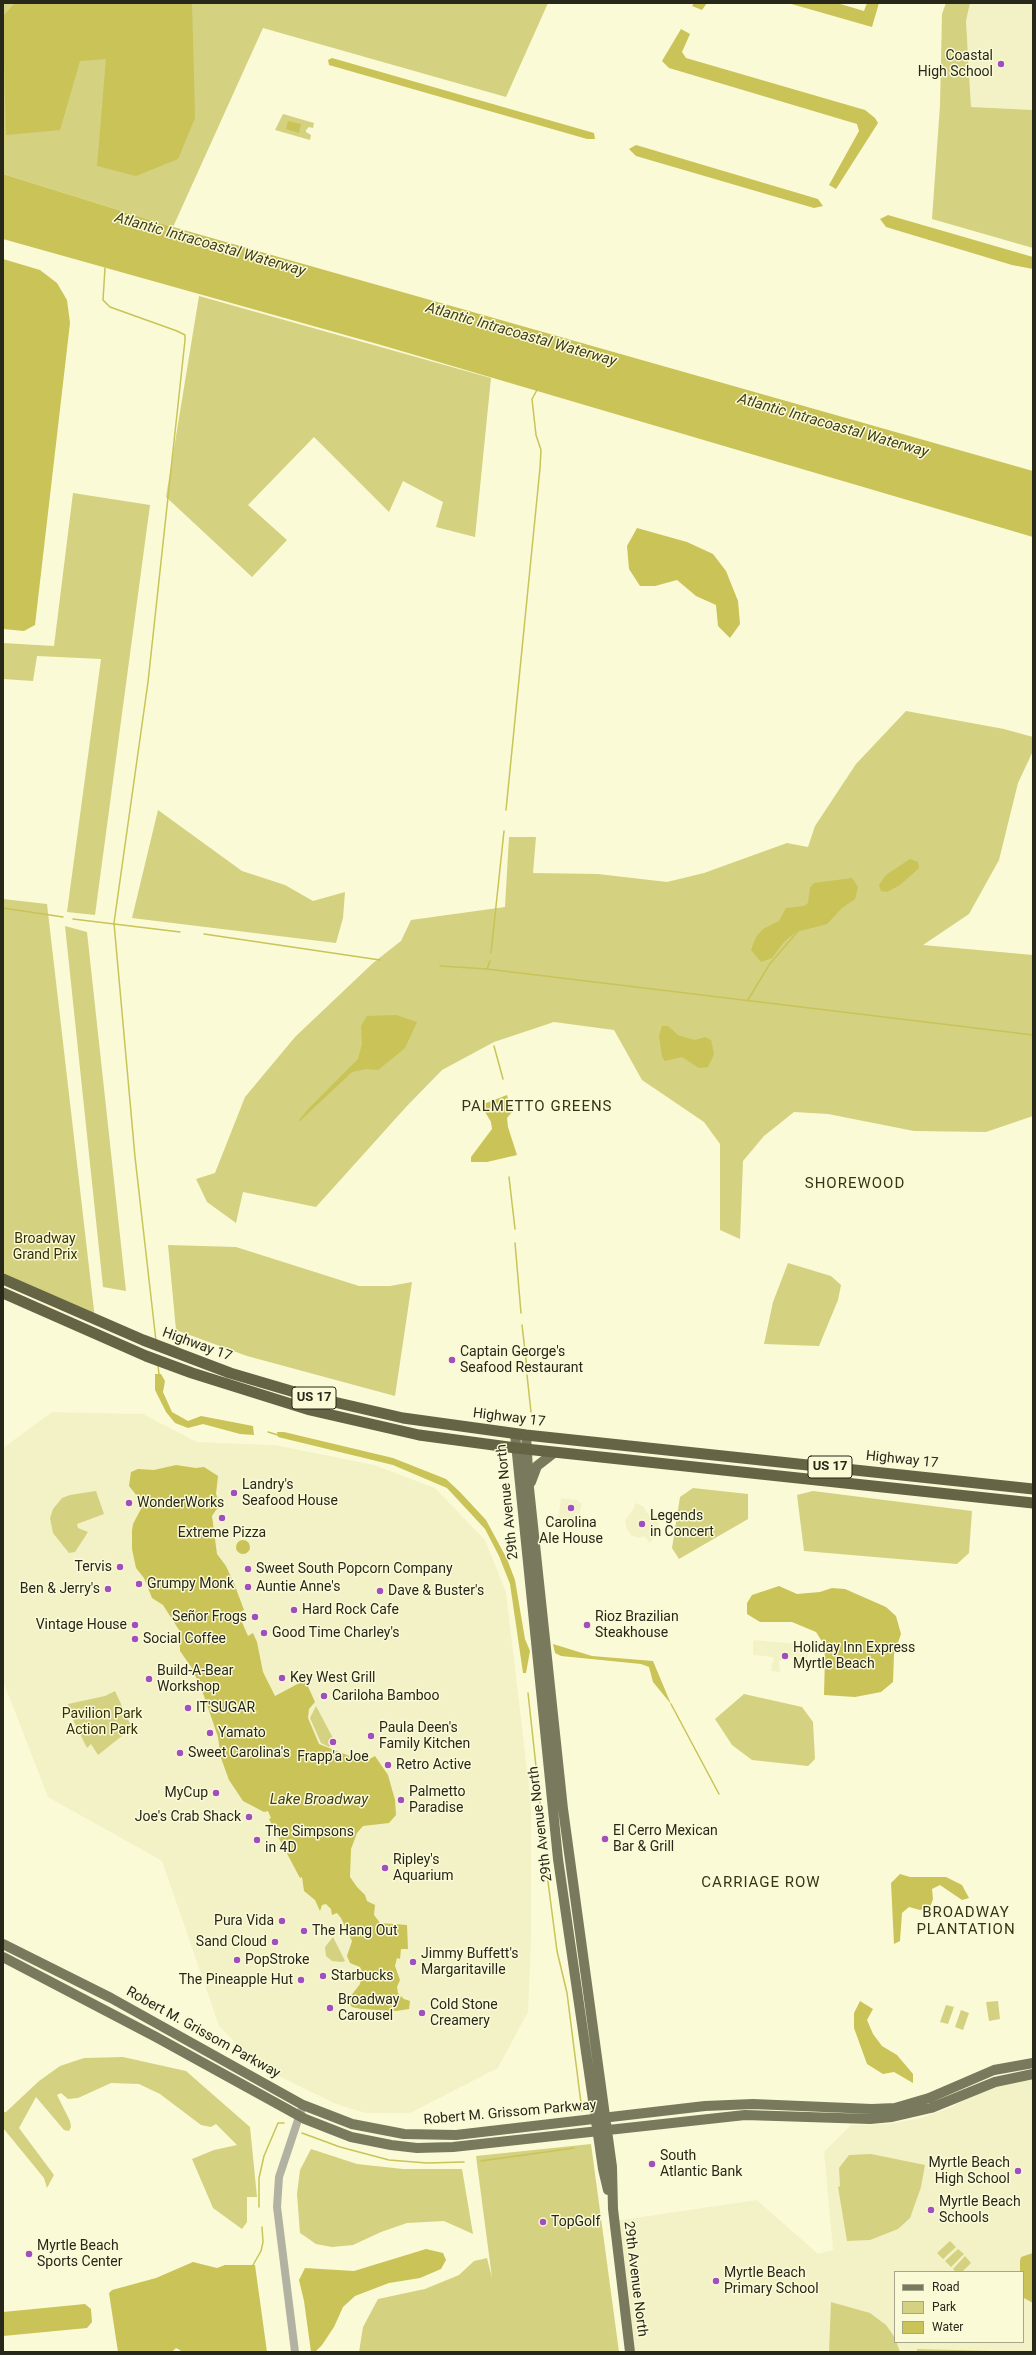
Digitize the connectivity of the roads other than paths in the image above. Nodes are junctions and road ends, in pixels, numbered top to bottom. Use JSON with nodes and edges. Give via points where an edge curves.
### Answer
{"nodes":[{"id":1,"x":3,"y":1279,"type":"edge"},
{"id":2,"x":3,"y":1293,"type":"edge"},
{"id":3,"x":521,"y":1435,"type":"junction"},
{"id":4,"x":521,"y":1449,"type":"junction"},
{"id":5,"x":555,"y":1452,"type":"junction"},
{"id":6,"x":529,"y":1488,"type":"junction"},
{"id":7,"x":1033,"y":1489,"type":"edge"},
{"id":8,"x":1033,"y":1503,"type":"edge"},
{"id":9,"x":3,"y":1944,"type":"edge"},
{"id":10,"x":3,"y":1957,"type":"edge"},
{"id":11,"x":1033,"y":2063,"type":"edge"},
{"id":12,"x":1033,"y":2074,"type":"edge"},
{"id":13,"x":303,"y":2105,"type":"junction"},
{"id":14,"x":299,"y":2115,"type":"junction"},
{"id":15,"x":601,"y":2124,"type":"junction"},
{"id":16,"x":295,"y":2352,"type":"edge"},
{"id":17,"x":630,"y":2352,"type":"edge"}],
"edges":[{"from":1,"to":3,"type":"highway","name":"Highway 17","number":"US 17","via":[[172,1352],[274,1387],[403,1418]]},
{"from":2,"to":4,"type":"highway","name":"Highway 17","number":"US 17","via":[[173,1367],[255,1394],[357,1422],[450,1440]]},
{"from":3,"to":4,"type":"main road","name":"29th Avenue North"},
{"from":3,"to":7,"type":"highway","name":"Highway 17","number":"US 17"},
{"from":4,"to":5,"type":"highway","name":"Highway 17","number":"US 17"},
{"from":4,"to":6,"type":"main road","name":"29th Avenue North"},
{"from":4,"to":15,"type":"main road","name":"29th Avenue North","via":[[558,1859]]},
{"from":5,"to":6,"type":"main road","via":[[537,1466]]},
{"from":5,"to":8,"type":"highway","name":"Highway 17","number":"US 17"},
{"from":6,"to":15,"type":"main road","name":"29th Avenue North","via":[[563,1809]]},
{"from":9,"to":13,"type":"main road","name":"Robert M. Grissom Parkway","via":[[111,1998]]},
{"from":10,"to":14,"type":"main road","name":"Robert M. Grissom Parkway"},
{"from":11,"to":15,"type":"main road","name":"Robert M. Grissom Parkway","via":[[994,2070],[929,2098],[896,2108],[753,2104],[705,2106]]},
{"from":12,"to":15,"type":"main road","name":"Robert M. Grissom Parkway","via":[[995,2082],[931,2108],[892,2117],[870,2119],[745,2115]]},
{"from":13,"to":14,"type":"street"},
{"from":13,"to":15,"type":"main road","name":"Robert M. Grissom Parkway","via":[[352,2124],[387,2132],[423,2136]]},
{"from":14,"to":15,"type":"main road","name":"Robert M. Grissom Parkway","via":[[351,2137],[417,2148],[453,2147]]},
{"from":14,"to":16,"type":"street","via":[[279,2176],[277,2207]]},
{"from":15,"to":17,"type":"main road","name":"29th Avenue North","via":[[612,2167],[613,2209]]}]}
